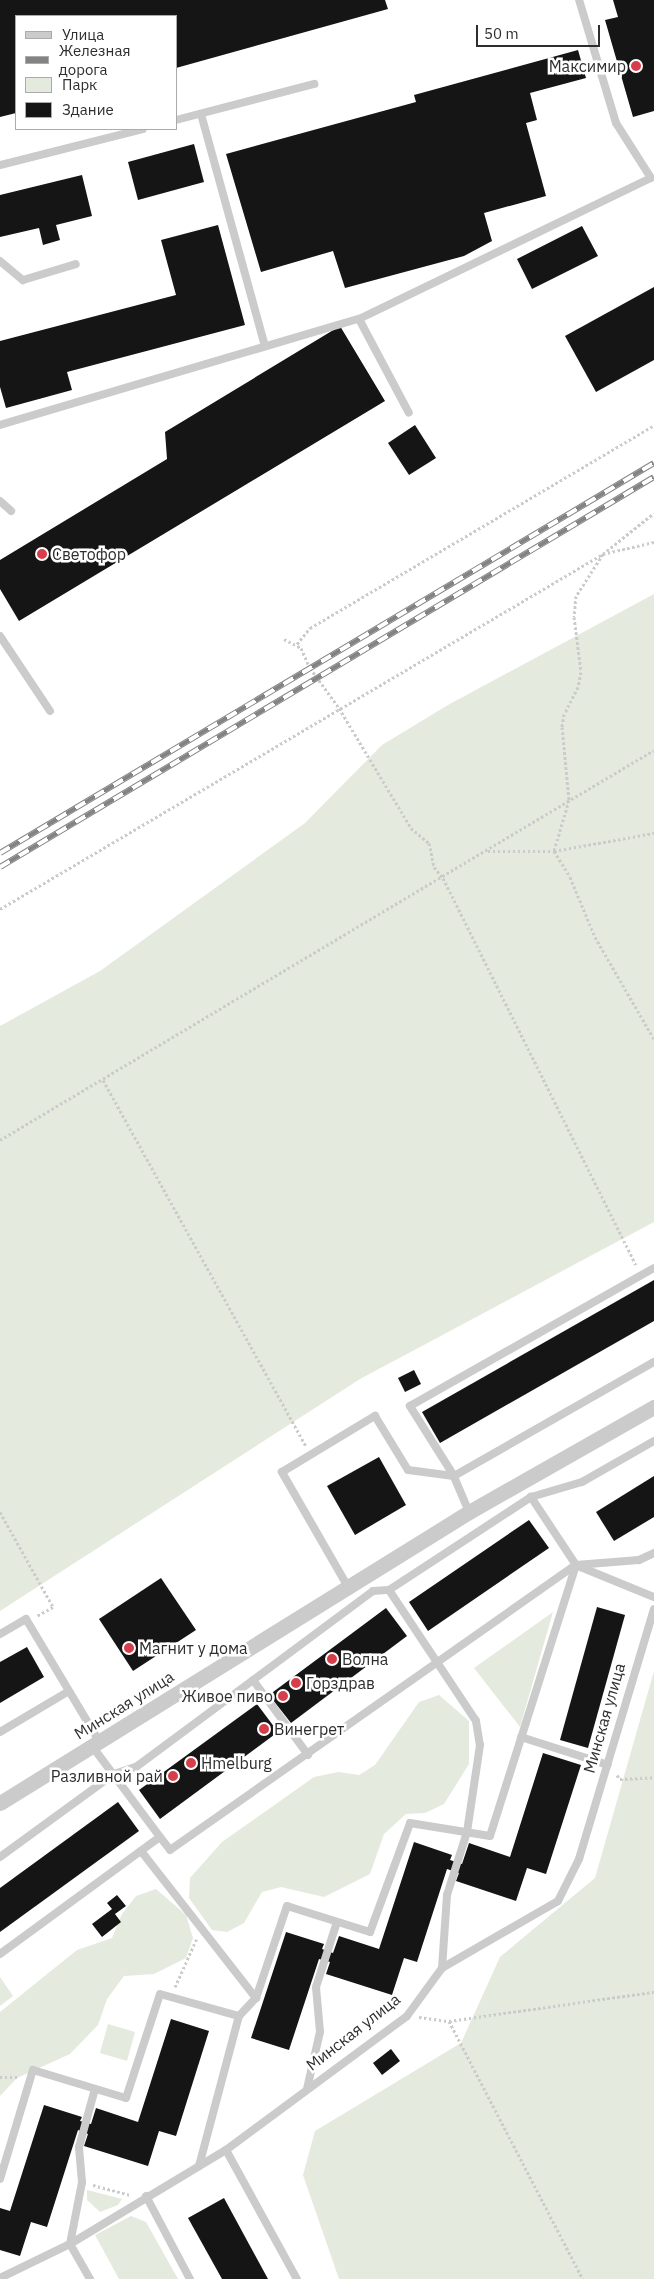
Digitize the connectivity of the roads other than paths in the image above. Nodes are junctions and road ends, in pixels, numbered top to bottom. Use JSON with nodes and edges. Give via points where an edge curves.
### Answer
{"nodes":[{"id":1,"x":579,"y":0,"type":"edge"},
{"id":2,"x":314,"y":84,"type":"dead end"},
{"id":3,"x":201,"y":114,"type":"junction"},
{"id":4,"x":178,"y":120,"type":"edge"},
{"id":5,"x":139,"y":130,"type":"edge"},
{"id":6,"x":0,"y":166,"type":"edge"},
{"id":7,"x":0,"y":261,"type":"edge"},
{"id":8,"x":76,"y":264,"type":"dead end"},
{"id":9,"x":359,"y":319,"type":"junction"},
{"id":10,"x":265,"y":346,"type":"junction"},
{"id":11,"x":409,"y":413,"type":"dead end"},
{"id":12,"x":0,"y":425,"type":"edge"},
{"id":13,"x":0,"y":501,"type":"edge"},
{"id":14,"x":11,"y":512,"type":"dead end"},
{"id":15,"x":0,"y":636,"type":"edge"},
{"id":16,"x":50,"y":711,"type":"dead end"},
{"id":17,"x":654,"y":1268,"type":"edge"},
{"id":18,"x":654,"y":1362,"type":"edge"},
{"id":19,"x":654,"y":1407,"type":"edge"},
{"id":20,"x":654,"y":1441,"type":"edge"},
{"id":21,"x":454,"y":1476,"type":"junction"},
{"id":22,"x":531,"y":1497,"type":"junction"},
{"id":23,"x":468,"y":1512,"type":"junction"},
{"id":24,"x":654,"y":1553,"type":"edge"},
{"id":25,"x":576,"y":1565,"type":"junction"},
{"id":26,"x":348,"y":1587,"type":"junction"},
{"id":27,"x":389,"y":1590,"type":"junction"},
{"id":28,"x":654,"y":1597,"type":"edge"},
{"id":29,"x":654,"y":1609,"type":"edge"},
{"id":30,"x":0,"y":1634,"type":"edge"},
{"id":31,"x":438,"y":1664,"type":"junction"},
{"id":32,"x":253,"y":1680,"type":"junction"},
{"id":33,"x":69,"y":1691,"type":"junction"},
{"id":34,"x":0,"y":1732,"type":"edge"},
{"id":35,"x":521,"y":1738,"type":"junction"},
{"id":36,"x":95,"y":1744,"type":"junction"},
{"id":37,"x":308,"y":1755,"type":"junction"},
{"id":38,"x":608,"y":1765,"type":"junction"},
{"id":39,"x":114,"y":1774,"type":"junction"},
{"id":40,"x":0,"y":1803,"type":"edge"},
{"id":41,"x":467,"y":1832,"type":"junction"},
{"id":42,"x":160,"y":1838,"type":"junction"},
{"id":43,"x":141,"y":1851,"type":"junction"},
{"id":44,"x":0,"y":1857,"type":"edge"},
{"id":45,"x":337,"y":1922,"type":"junction"},
{"id":46,"x":0,"y":1954,"type":"edge"},
{"id":47,"x":442,"y":1968,"type":"junction"},
{"id":48,"x":256,"y":1998,"type":"junction"},
{"id":49,"x":239,"y":2016,"type":"junction"},
{"id":50,"x":95,"y":2089,"type":"junction"},
{"id":51,"x":307,"y":2089,"type":"junction"},
{"id":52,"x":226,"y":2150,"type":"junction"},
{"id":53,"x":199,"y":2166,"type":"junction"},
{"id":54,"x":0,"y":2179,"type":"edge"},
{"id":55,"x":144,"y":2197,"type":"junction"},
{"id":56,"x":70,"y":2244,"type":"junction"},
{"id":57,"x":0,"y":2278,"type":"edge"},
{"id":58,"x":90,"y":2279,"type":"edge"},
{"id":59,"x":190,"y":2279,"type":"edge"},
{"id":60,"x":297,"y":2279,"type":"edge"}],
"edges":[{"from":1,"to":9,"type":"lane","via":[[616,123],[651,178]]},
{"from":2,"to":3,"type":"lane"},
{"from":3,"to":4,"type":"lane"},
{"from":3,"to":10,"type":"lane"},
{"from":5,"to":6,"type":"lane"},
{"from":7,"to":8,"type":"lane","via":[[23,280]]},
{"from":9,"to":10,"type":"lane"},
{"from":9,"to":11,"type":"lane"},
{"from":10,"to":12,"type":"lane"},
{"from":13,"to":14,"type":"lane"},
{"from":15,"to":16,"type":"lane"},
{"from":17,"to":21,"type":"lane","via":[[410,1406]]},
{"from":18,"to":21,"type":"lane"},
{"from":19,"to":23,"type":"street","name":"Минская улица"},
{"from":20,"to":22,"type":"lane","via":[[582,1482]]},
{"from":21,"to":23,"type":"lane"},
{"from":21,"to":26,"type":"lane","via":[[408,1470],[375,1416],[282,1472]]},
{"from":22,"to":25,"type":"lane"},
{"from":22,"to":27,"type":"lane"},
{"from":23,"to":26,"type":"street","name":"Минская улица"},
{"from":24,"to":25,"type":"lane","via":[[639,1560]]},
{"from":25,"to":28,"type":"lane"},
{"from":25,"to":31,"type":"lane"},
{"from":25,"to":35,"type":"lane"},
{"from":26,"to":36,"type":"street","name":"Минская улица"},
{"from":27,"to":31,"type":"lane"},
{"from":27,"to":32,"type":"lane","via":[[373,1591]]},
{"from":29,"to":38,"type":"lane","name":"Минская улица"},
{"from":30,"to":33,"type":"lane","via":[[26,1619]]},
{"from":31,"to":37,"type":"lane"},
{"from":31,"to":41,"type":"lane","via":[[476,1722],[480,1745]]},
{"from":32,"to":37,"type":"lane"},
{"from":32,"to":39,"type":"lane","via":[[136,1767]]},
{"from":33,"to":34,"type":"lane"},
{"from":33,"to":36,"type":"lane"},
{"from":35,"to":38,"type":"lane"},
{"from":35,"to":41,"type":"lane","via":[[490,1836]]},
{"from":36,"to":39,"type":"lane"},
{"from":36,"to":40,"type":"street","name":"Минская улица"},
{"from":37,"to":42,"type":"lane","via":[[170,1850]]},
{"from":38,"to":47,"type":"lane","name":"Минская улица","via":[[579,1859],[558,1901]]},
{"from":39,"to":42,"type":"lane"},
{"from":39,"to":44,"type":"lane"},
{"from":41,"to":45,"type":"lane","via":[[410,1822],[370,1932]]},
{"from":41,"to":47,"type":"lane","via":[[447,1896]]},
{"from":42,"to":43,"type":"lane"},
{"from":43,"to":46,"type":"lane"},
{"from":43,"to":48,"type":"lane"},
{"from":45,"to":48,"type":"lane","via":[[287,1906]]},
{"from":45,"to":51,"type":"lane","via":[[316,1987],[320,2032]]},
{"from":47,"to":51,"type":"lane","name":"Минская улица","via":[[406,2016]]},
{"from":48,"to":49,"type":"lane"},
{"from":49,"to":50,"type":"lane","via":[[160,1994],[126,2098]]},
{"from":49,"to":53,"type":"lane"},
{"from":50,"to":54,"type":"lane","via":[[33,2070]]},
{"from":50,"to":56,"type":"lane","via":[[78,2147],[82,2182]]},
{"from":51,"to":52,"type":"lane","name":"Минская улица"},
{"from":52,"to":53,"type":"lane","name":"Минская улица"},
{"from":52,"to":60,"type":"lane"},
{"from":53,"to":55,"type":"lane","name":"Минская улица"},
{"from":55,"to":56,"type":"lane","name":"Минская улица"},
{"from":55,"to":59,"type":"lane"},
{"from":56,"to":57,"type":"lane","name":"Минская улица"},
{"from":56,"to":58,"type":"lane"}]}
